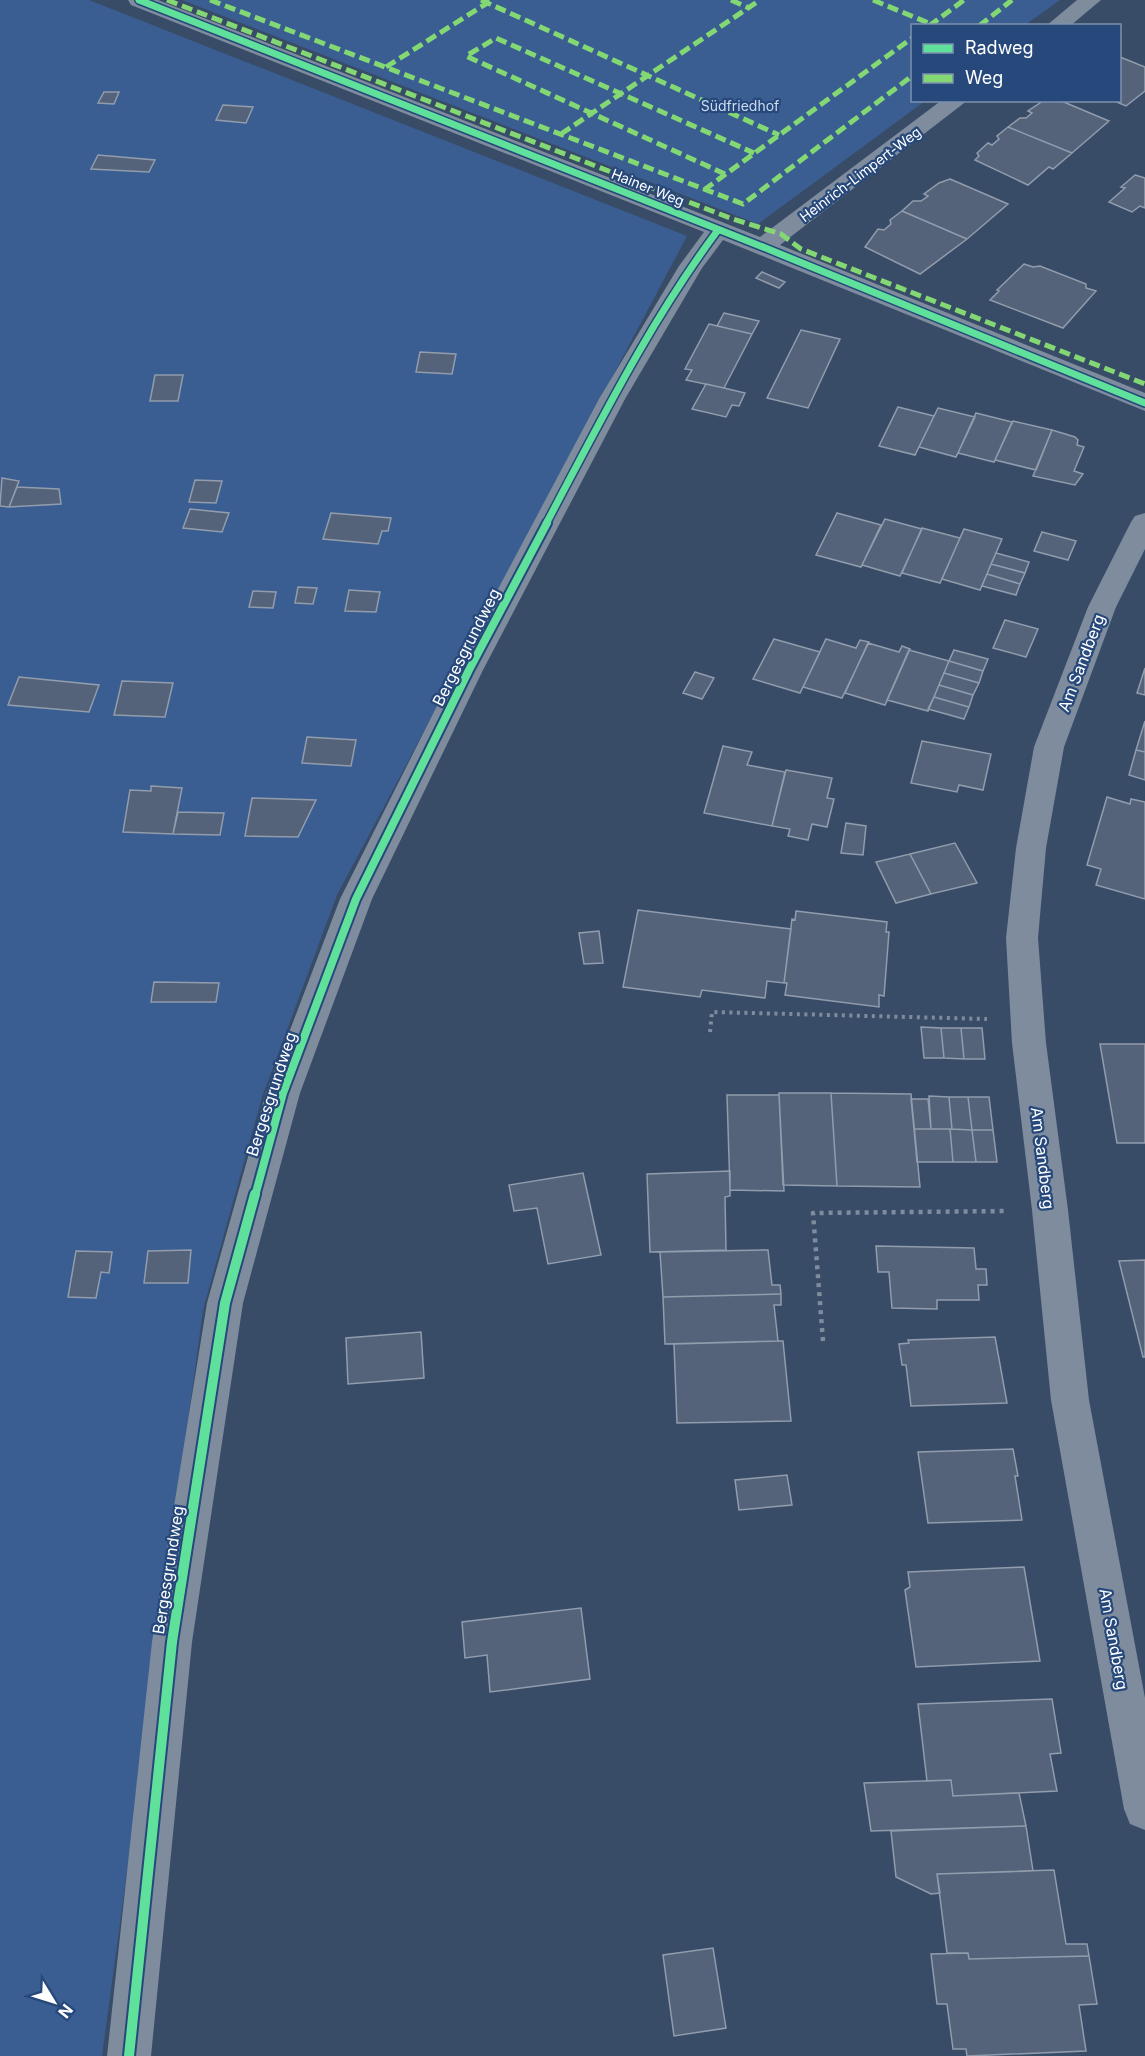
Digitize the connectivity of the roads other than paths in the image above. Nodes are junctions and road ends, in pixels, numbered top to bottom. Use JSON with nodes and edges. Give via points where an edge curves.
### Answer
{"nodes":[{"id":1,"x":139,"y":0,"type":"edge"},
{"id":2,"x":1090,"y":0,"type":"edge"},
{"id":3,"x":1059,"y":24,"type":"edge"},
{"id":4,"x":954,"y":102,"type":"edge"},
{"id":5,"x":717,"y":230,"type":"junction"},
{"id":6,"x":763,"y":247,"type":"junction"},
{"id":7,"x":1145,"y":403,"type":"edge"},
{"id":8,"x":1145,"y":522,"type":"edge"},
{"id":9,"x":1145,"y":1809,"type":"edge"},
{"id":10,"x":129,"y":2056,"type":"edge"}],
"edges":[{"from":1,"to":5,"type":"street","name":"Hainer Weg"},
{"from":2,"to":3,"type":"street"},
{"from":4,"to":6,"type":"street","name":"Heinrich-Limpert-Weg"},
{"from":5,"to":6,"type":"street","name":"Hainer Weg"},
{"from":5,"to":10,"type":"street","name":"Bergesgrundweg","via":[[691,266],[612,399],[469,670],[356,899],[283,1093],[223,1314],[172,1642]]},
{"from":6,"to":7,"type":"street","name":"Hainer Weg"},
{"from":8,"to":9,"type":"street","name":"Am Sandberg","via":[[1102,607],[1049,747],[1030,848],[1022,938],[1027,1020],[1070,1400]]}]}
